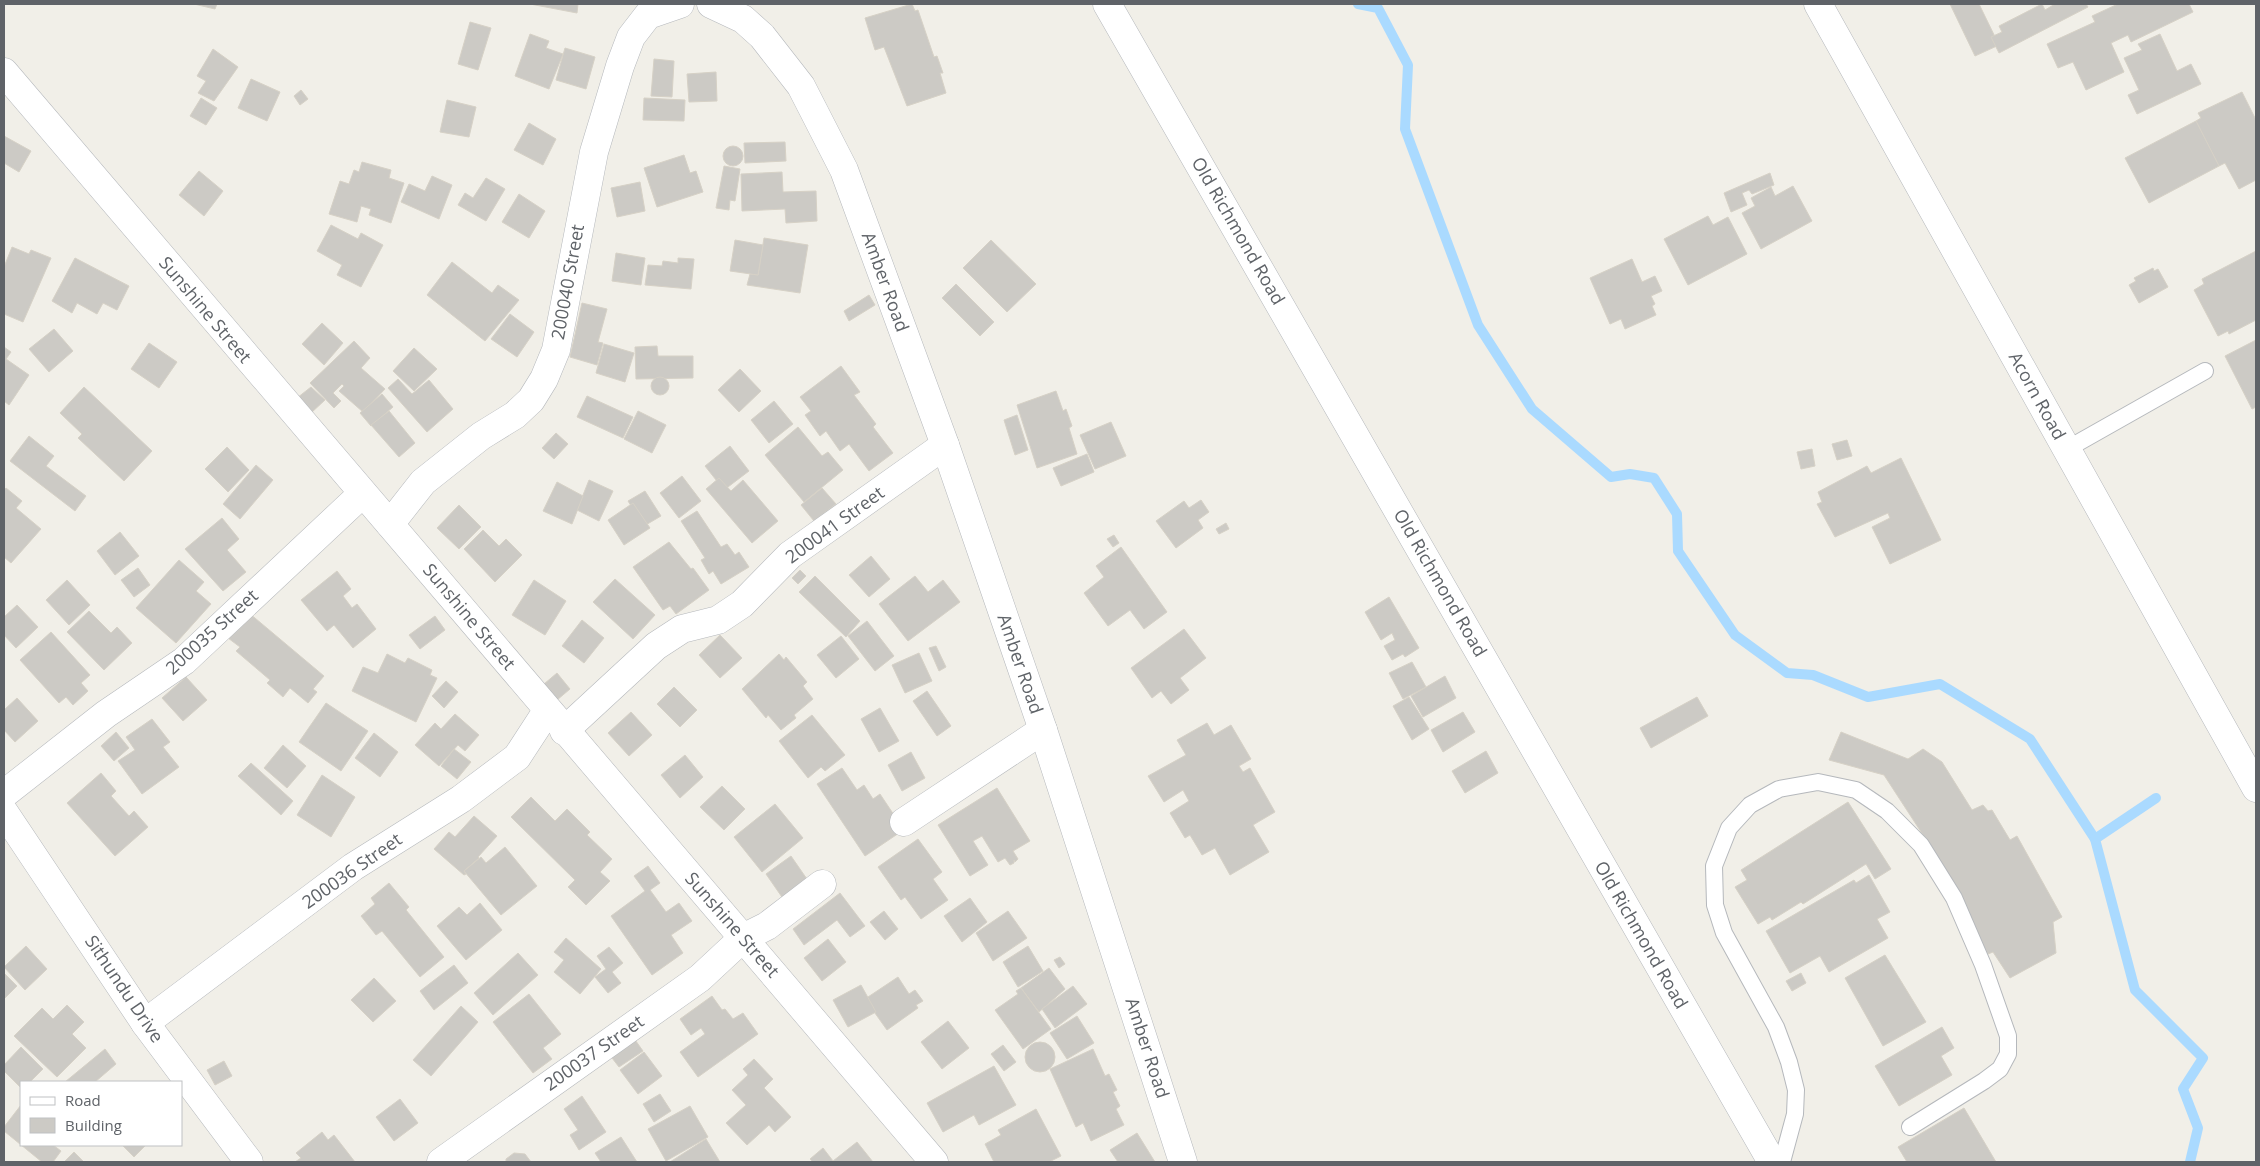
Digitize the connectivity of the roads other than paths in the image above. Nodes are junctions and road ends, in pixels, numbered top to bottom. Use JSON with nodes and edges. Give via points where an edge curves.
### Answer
{"nodes":[{"id":1,"x":680,"y":4,"type":"edge"},
{"id":2,"x":711,"y":4,"type":"edge"},
{"id":3,"x":1107,"y":4,"type":"edge"},
{"id":4,"x":1818,"y":4,"type":"edge"},
{"id":5,"x":4,"y":72,"type":"edge"},
{"id":6,"x":2204,"y":371,"type":"dead end"},
{"id":7,"x":945,"y":446,"type":"junction"},
{"id":8,"x":2067,"y":449,"type":"junction"},
{"id":9,"x":362,"y":494,"type":"junction"},
{"id":10,"x":390,"y":524,"type":"junction"},
{"id":11,"x":555,"y":721,"type":"junction"},
{"id":12,"x":1043,"y":730,"type":"junction"},
{"id":13,"x":2256,"y":788,"type":"edge"},
{"id":14,"x":4,"y":794,"type":"edge"},
{"id":15,"x":4,"y":812,"type":"edge"},
{"id":16,"x":904,"y":822,"type":"dead end"},
{"id":17,"x":822,"y":884,"type":"dead end"},
{"id":18,"x":744,"y":938,"type":"junction"},
{"id":19,"x":145,"y":1023,"type":"junction"},
{"id":20,"x":1910,"y":1127,"type":"dead end"},
{"id":21,"x":249,"y":1162,"type":"edge"},
{"id":22,"x":441,"y":1162,"type":"edge"},
{"id":23,"x":934,"y":1162,"type":"edge"},
{"id":24,"x":1183,"y":1162,"type":"edge"},
{"id":25,"x":1772,"y":1162,"type":"edge"},
{"id":26,"x":1782,"y":1162,"type":"edge"}],
"edges":[{"from":1,"to":10,"type":"street","name":"200040 Street","via":[[648,15],[631,37],[620,66],[594,152],[556,350],[544,379],[531,400],[520,410],[423,482]]},
{"from":2,"to":7,"type":"street","name":"Amber Road","via":[[743,19],[762,36],[801,86],[844,170]]},
{"from":3,"to":25,"type":"street","name":"Old Richmond Road"},
{"from":4,"to":8,"type":"street","name":"Acorn Road"},
{"from":5,"to":9,"type":"street","name":"Sunshine Street"},
{"from":6,"to":8,"type":"lane"},
{"from":7,"to":11,"type":"street","name":"200041 Street","via":[[790,555],[742,604],[718,620],[682,629]]},
{"from":7,"to":12,"type":"street","name":"Amber Road"},
{"from":8,"to":13,"type":"street","name":"Acorn Road"},
{"from":9,"to":10,"type":"street","name":"Sunshine Street"},
{"from":9,"to":14,"type":"street","name":"200035 Street","via":[[184,661],[106,714]]},
{"from":10,"to":11,"type":"street","name":"Sunshine Street"},
{"from":11,"to":18,"type":"street","name":"Sunshine Street"},
{"from":11,"to":19,"type":"street","name":"200036 Street","via":[[517,757],[461,799],[353,867]]},
{"from":12,"to":16,"type":"street"},
{"from":12,"to":24,"type":"street","name":"Amber Road"},
{"from":15,"to":19,"type":"street","name":"Sithundu Drive"},
{"from":17,"to":18,"type":"street","name":"200037 Street","via":[[767,926]]},
{"from":18,"to":22,"type":"street","name":"200037 Street","via":[[700,978]]},
{"from":18,"to":23,"type":"street","name":"Sunshine Street"},
{"from":19,"to":21,"type":"street","name":"Sithundu Drive"},
{"from":20,"to":26,"type":"lane","via":[[1984,1081],[2000,1069],[2008,1054],[2008,1036],[1983,965],[1954,898],[1921,845],[1887,811],[1856,790],[1818,782],[1779,788],[1750,806],[1729,828],[1714,866],[1715,905],[1724,933],[1776,1027],[1796,1090],[1795,1114]]}]}
